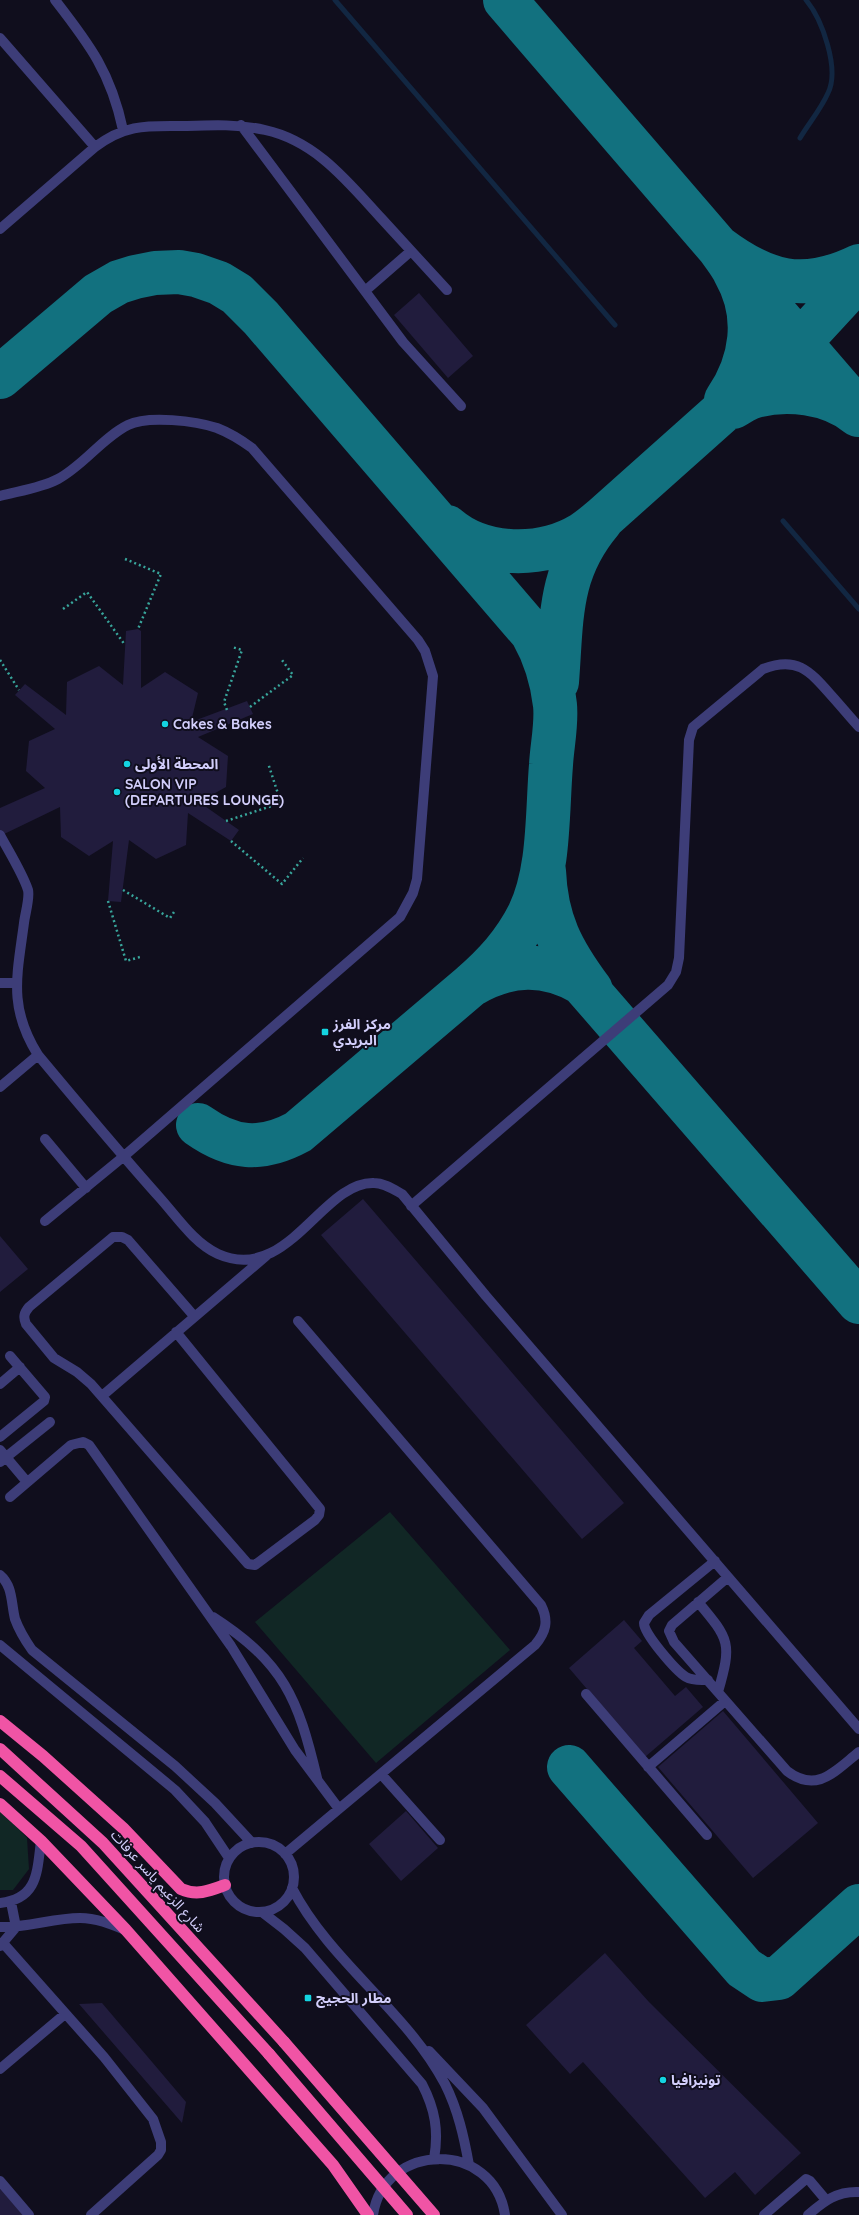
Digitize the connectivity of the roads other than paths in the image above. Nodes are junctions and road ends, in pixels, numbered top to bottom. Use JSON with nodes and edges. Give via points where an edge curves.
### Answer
{"nodes":[{"id":1,"x":55,"y":0,"type":"edge"},
{"id":2,"x":0,"y":38,"type":"edge"},
{"id":3,"x":241,"y":125,"type":"junction"},
{"id":4,"x":123,"y":130,"type":"junction"},
{"id":5,"x":95,"y":147,"type":"junction"},
{"id":6,"x":0,"y":229,"type":"edge"},
{"id":7,"x":411,"y":251,"type":"junction"},
{"id":8,"x":447,"y":290,"type":"dead end"},
{"id":9,"x":365,"y":291,"type":"junction"},
{"id":10,"x":461,"y":406,"type":"dead end"},
{"id":11,"x":0,"y":496,"type":"edge"},
{"id":12,"x":859,"y":727,"type":"edge"},
{"id":13,"x":0,"y":835,"type":"edge"},
{"id":14,"x":0,"y":983,"type":"edge"},
{"id":15,"x":16,"y":983,"type":"junction"},
{"id":16,"x":38,"y":1056,"type":"junction"},
{"id":17,"x":0,"y":1087,"type":"edge"},
{"id":18,"x":45,"y":1139,"type":"dead end"},
{"id":19,"x":123,"y":1157,"type":"junction"},
{"id":20,"x":86,"y":1188,"type":"junction"},
{"id":21,"x":411,"y":1206,"type":"junction"},
{"id":22,"x":45,"y":1220,"type":"dead end"},
{"id":23,"x":266,"y":1256,"type":"junction"},
{"id":24,"x":194,"y":1316,"type":"junction"},
{"id":25,"x":298,"y":1321,"type":"dead end"},
{"id":26,"x":176,"y":1332,"type":"junction"},
{"id":27,"x":10,"y":1356,"type":"dead end"},
{"id":28,"x":20,"y":1367,"type":"junction"},
{"id":29,"x":0,"y":1384,"type":"edge"},
{"id":30,"x":102,"y":1396,"type":"junction"},
{"id":31,"x":50,"y":1422,"type":"dead end"},
{"id":32,"x":0,"y":1437,"type":"edge"},
{"id":33,"x":1,"y":1457,"type":"edge"},
{"id":34,"x":27,"y":1482,"type":"junction"},
{"id":35,"x":10,"y":1497,"type":"dead end"},
{"id":36,"x":715,"y":1561,"type":"junction"},
{"id":37,"x":0,"y":1574,"type":"edge"},
{"id":38,"x":728,"y":1577,"type":"junction"},
{"id":39,"x":698,"y":1602,"type":"junction"},
{"id":40,"x":207,"y":1613,"type":"junction"},
{"id":41,"x":0,"y":1645,"type":"edge"},
{"id":42,"x":708,"y":1680,"type":"junction"},
{"id":43,"x":718,"y":1692,"type":"junction"},
{"id":44,"x":586,"y":1694,"type":"dead end"},
{"id":45,"x":725,"y":1701,"type":"junction"},
{"id":46,"x":0,"y":1721,"type":"edge"},
{"id":47,"x":859,"y":1729,"type":"edge"},
{"id":48,"x":137,"y":1735,"type":"junction"},
{"id":49,"x":126,"y":1748,"type":"junction"},
{"id":50,"x":0,"y":1750,"type":"edge"},
{"id":51,"x":859,"y":1752,"type":"edge"},
{"id":52,"x":648,"y":1767,"type":"junction"},
{"id":53,"x":381,"y":1774,"type":"junction"},
{"id":54,"x":0,"y":1776,"type":"edge"},
{"id":55,"x":318,"y":1782,"type":"junction"},
{"id":56,"x":0,"y":1804,"type":"edge"},
{"id":57,"x":339,"y":1809,"type":"junction"},
{"id":58,"x":706,"y":1835,"type":"dead end"},
{"id":59,"x":440,"y":1840,"type":"dead end"},
{"id":60,"x":41,"y":1841,"type":"junction"},
{"id":61,"x":252,"y":1843,"type":"junction"},
{"id":62,"x":285,"y":1854,"type":"junction"},
{"id":63,"x":230,"y":1858,"type":"junction"},
{"id":64,"x":225,"y":1885,"type":"junction"},
{"id":65,"x":292,"y":1888,"type":"junction"},
{"id":66,"x":11,"y":1902,"type":"junction"},
{"id":67,"x":0,"y":1904,"type":"edge"},
{"id":68,"x":262,"y":1912,"type":"junction"},
{"id":69,"x":0,"y":1927,"type":"edge"},
{"id":70,"x":16,"y":1927,"type":"junction"},
{"id":71,"x":126,"y":1930,"type":"junction"},
{"id":72,"x":2,"y":1944,"type":"edge"},
{"id":73,"x":65,"y":2014,"type":"junction"},
{"id":74,"x":415,"y":2038,"type":"junction"},
{"id":75,"x":0,"y":2069,"type":"edge"},
{"id":76,"x":434,"y":2159,"type":"junction"},
{"id":77,"x":468,"y":2165,"type":"junction"},
{"id":78,"x":0,"y":2181,"type":"edge"},
{"id":79,"x":859,"y":2192,"type":"edge"},
{"id":80,"x":826,"y":2200,"type":"junction"},
{"id":81,"x":507,"y":2213,"type":"edge"},
{"id":82,"x":29,"y":2215,"type":"edge"},
{"id":83,"x":91,"y":2215,"type":"edge"},
{"id":84,"x":368,"y":2215,"type":"edge"},
{"id":85,"x":373,"y":2215,"type":"edge"},
{"id":86,"x":407,"y":2215,"type":"edge"},
{"id":87,"x":434,"y":2215,"type":"edge"},
{"id":88,"x":562,"y":2215,"type":"edge"},
{"id":89,"x":764,"y":2215,"type":"edge"},
{"id":90,"x":808,"y":2215,"type":"edge"}],
"edges":[{"from":1,"to":4,"type":"street","via":[[86,40],[110,82]]},
{"from":2,"to":5,"type":"street"},
{"from":3,"to":4,"type":"street","via":[[140,126]]},
{"from":3,"to":7,"type":"street","via":[[284,136],[316,153],[343,176]]},
{"from":3,"to":9,"type":"street"},
{"from":4,"to":5,"type":"street"},
{"from":5,"to":6,"type":"street"},
{"from":7,"to":8,"type":"street"},
{"from":7,"to":9,"type":"street"},
{"from":9,"to":10,"type":"street","via":[[403,342]]},
{"from":11,"to":19,"type":"street","via":[[57,479],[119,431],[143,420],[160,419],[216,428],[229,433],[252,448],[413,634],[425,651],[433,676],[416,879],[410,899],[400,917]]},
{"from":12,"to":21,"type":"street","via":[[814,675],[802,667],[789,663],[775,664],[763,670],[693,727],[689,740],[679,958],[676,972],[668,985]]},
{"from":13,"to":15,"type":"street","via":[[28,890]]},
{"from":14,"to":15,"type":"street"},
{"from":15,"to":16,"type":"street","via":[[21,1021]]},
{"from":16,"to":17,"type":"street"},
{"from":16,"to":19,"type":"street"},
{"from":18,"to":20,"type":"street"},
{"from":19,"to":20,"type":"street"},
{"from":19,"to":23,"type":"street","via":[[198,1242],[219,1254],[234,1258]]},
{"from":20,"to":22,"type":"street"},
{"from":21,"to":23,"type":"street","via":[[402,1194],[389,1186],[360,1184],[346,1191],[286,1244]]},
{"from":21,"to":36,"type":"street"},
{"from":23,"to":24,"type":"street"},
{"from":24,"to":26,"type":"street"},
{"from":24,"to":30,"type":"street","via":[[128,1240],[122,1237],[109,1239],[29,1307],[25,1312],[26,1324],[54,1358],[82,1376]]},
{"from":25,"to":53,"type":"street","via":[[541,1605],[547,1622],[545,1631],[534,1645]]},
{"from":26,"to":30,"type":"street"},
{"from":26,"to":30,"type":"street","via":[[316,1503],[320,1509],[315,1520],[262,1562],[248,1564]]},
{"from":27,"to":28,"type":"street"},
{"from":28,"to":29,"type":"street"},
{"from":28,"to":32,"type":"street","via":[[45,1397],[44,1402]]},
{"from":31,"to":33,"type":"street"},
{"from":33,"to":34,"type":"street"},
{"from":34,"to":35,"type":"street"},
{"from":34,"to":40,"type":"street","via":[[71,1445],[83,1442],[89,1445]]},
{"from":36,"to":38,"type":"street"},
{"from":36,"to":42,"type":"street","via":[[649,1615],[644,1623],[646,1632],[681,1673],[696,1680]]},
{"from":37,"to":48,"type":"street","via":[[11,1591],[13,1610],[20,1631],[32,1650]]},
{"from":38,"to":39,"type":"street"},
{"from":38,"to":47,"type":"street"},
{"from":39,"to":42,"type":"street","via":[[676,1620],[669,1631],[674,1642]]},
{"from":39,"to":43,"type":"street","via":[[726,1640],[726,1663]]},
{"from":40,"to":55,"type":"street"},
{"from":40,"to":55,"type":"street","via":[[250,1643],[269,1662],[285,1684],[298,1708],[307,1734]]},
{"from":41,"to":49,"type":"street"},
{"from":42,"to":43,"type":"street"},
{"from":43,"to":45,"type":"street"},
{"from":44,"to":52,"type":"street"},
{"from":45,"to":51,"type":"street","via":[[787,1772],[796,1778],[807,1782],[828,1777]]},
{"from":45,"to":52,"type":"street"},
{"from":46,"to":64,"type":"highway","via":[[123,1828],[181,1889],[203,1893]]},
{"from":48,"to":49,"type":"street"},
{"from":48,"to":61,"type":"street","via":[[196,1784]]},
{"from":49,"to":63,"type":"street","via":[[191,1806]]},
{"from":50,"to":87,"type":"highway","name":"شارع الزعيم ياسر عرفات","bridge":true,"via":[[104,1843],[284,2042]]},
{"from":52,"to":58,"type":"street"},
{"from":53,"to":57,"type":"street"},
{"from":53,"to":59,"type":"street"},
{"from":54,"to":86,"type":"highway","bridge":true,"via":[[61,1827],[95,1861],[269,2054]]},
{"from":55,"to":57,"type":"street"},
{"from":56,"to":60,"type":"highway"},
{"from":57,"to":62,"type":"street"},
{"from":60,"to":66,"type":"street","via":[[34,1883],[28,1891]]},
{"from":60,"to":71,"type":"highway"},
{"from":61,"to":62,"type":"street","via":[[270,1844]]},
{"from":61,"to":63,"type":"street","via":[[243,1846]]},
{"from":62,"to":65,"type":"street","via":[[293,1870]]},
{"from":63,"to":64,"type":"street","via":[[224,1876]]},
{"from":64,"to":68,"type":"street","via":[[230,1897],[240,1907],[248,1911]]},
{"from":65,"to":68,"type":"street","via":[[282,1904],[275,1909]]},
{"from":65,"to":74,"type":"street","via":[[319,1931]]},
{"from":66,"to":67,"type":"street"},
{"from":66,"to":70,"type":"street"},
{"from":68,"to":76,"type":"street","via":[[305,1948],[422,2084],[435,2120]]},
{"from":69,"to":70,"type":"street"},
{"from":70,"to":71,"type":"street","via":[[81,1918],[97,1920]]},
{"from":70,"to":72,"type":"street"},
{"from":71,"to":84,"type":"highway","via":[[333,2165]]},
{"from":72,"to":73,"type":"street"},
{"from":73,"to":75,"type":"street"},
{"from":73,"to":83,"type":"street","via":[[153,2118],[161,2142],[158,2156]]},
{"from":74,"to":77,"type":"street","via":[[453,2101]]},
{"from":74,"to":88,"type":"street","via":[[483,2108]]},
{"from":76,"to":77,"type":"street","via":[[457,2161]]},
{"from":76,"to":85,"type":"street","via":[[411,2165],[391,2178],[378,2198]]},
{"from":77,"to":81,"type":"street","via":[[488,2179]]},
{"from":78,"to":82,"type":"street"},
{"from":79,"to":80,"type":"street","via":[[836,2195]]},
{"from":80,"to":89,"type":"street","via":[[806,2179]]},
{"from":80,"to":90,"type":"street"}]}
